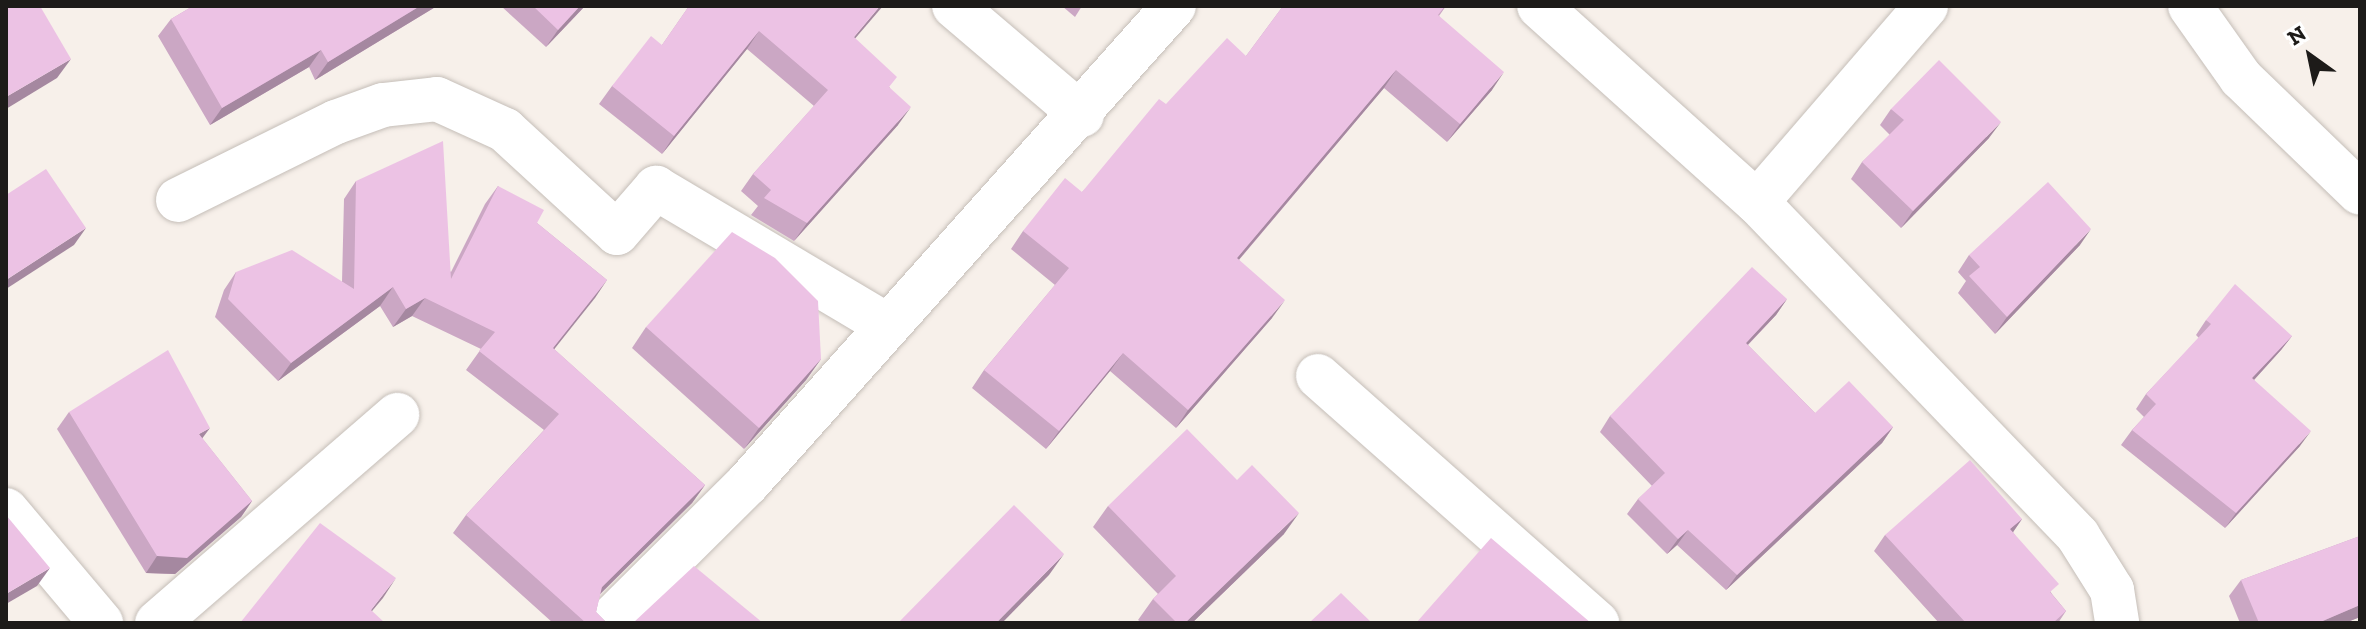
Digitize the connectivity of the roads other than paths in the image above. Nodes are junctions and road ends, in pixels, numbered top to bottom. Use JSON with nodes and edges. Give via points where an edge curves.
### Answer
{"nodes":[{"id":1,"x":954,"y":6,"type":"edge"},
{"id":2,"x":1174,"y":6,"type":"edge"},
{"id":3,"x":1539,"y":6,"type":"edge"},
{"id":4,"x":1926,"y":6,"type":"edge"},
{"id":5,"x":2190,"y":6,"type":"edge"},
{"id":6,"x":1082,"y":115,"type":"junction"},
{"id":7,"x":2360,"y":193,"type":"edge"},
{"id":8,"x":178,"y":200,"type":"dead end"},
{"id":9,"x":1757,"y":202,"type":"junction"},
{"id":10,"x":887,"y":325,"type":"junction"},
{"id":11,"x":1318,"y":376,"type":"dead end"},
{"id":12,"x":397,"y":415,"type":"dead end"},
{"id":13,"x":6,"y":510,"type":"edge"},
{"id":14,"x":101,"y":623,"type":"edge"},
{"id":15,"x":157,"y":623,"type":"edge"},
{"id":16,"x":607,"y":623,"type":"edge"},
{"id":17,"x":1597,"y":623,"type":"edge"},
{"id":18,"x":2117,"y":623,"type":"edge"}],
"edges":[{"from":1,"to":6,"type":"street"},
{"from":2,"to":6,"type":"street"},
{"from":3,"to":9,"type":"street"},
{"from":4,"to":9,"type":"street"},
{"from":5,"to":7,"type":"street","via":[[2241,78]]},
{"from":6,"to":10,"type":"street"},
{"from":8,"to":10,"type":"street","via":[[336,122],[383,105],[437,99],[505,130],[617,233],[656,188]]},
{"from":9,"to":18,"type":"street","via":[[2078,536],[2112,590]]},
{"from":10,"to":16,"type":"street","via":[[747,484]]},
{"from":11,"to":17,"type":"street"},
{"from":12,"to":15,"type":"street"},
{"from":13,"to":14,"type":"street"}]}
